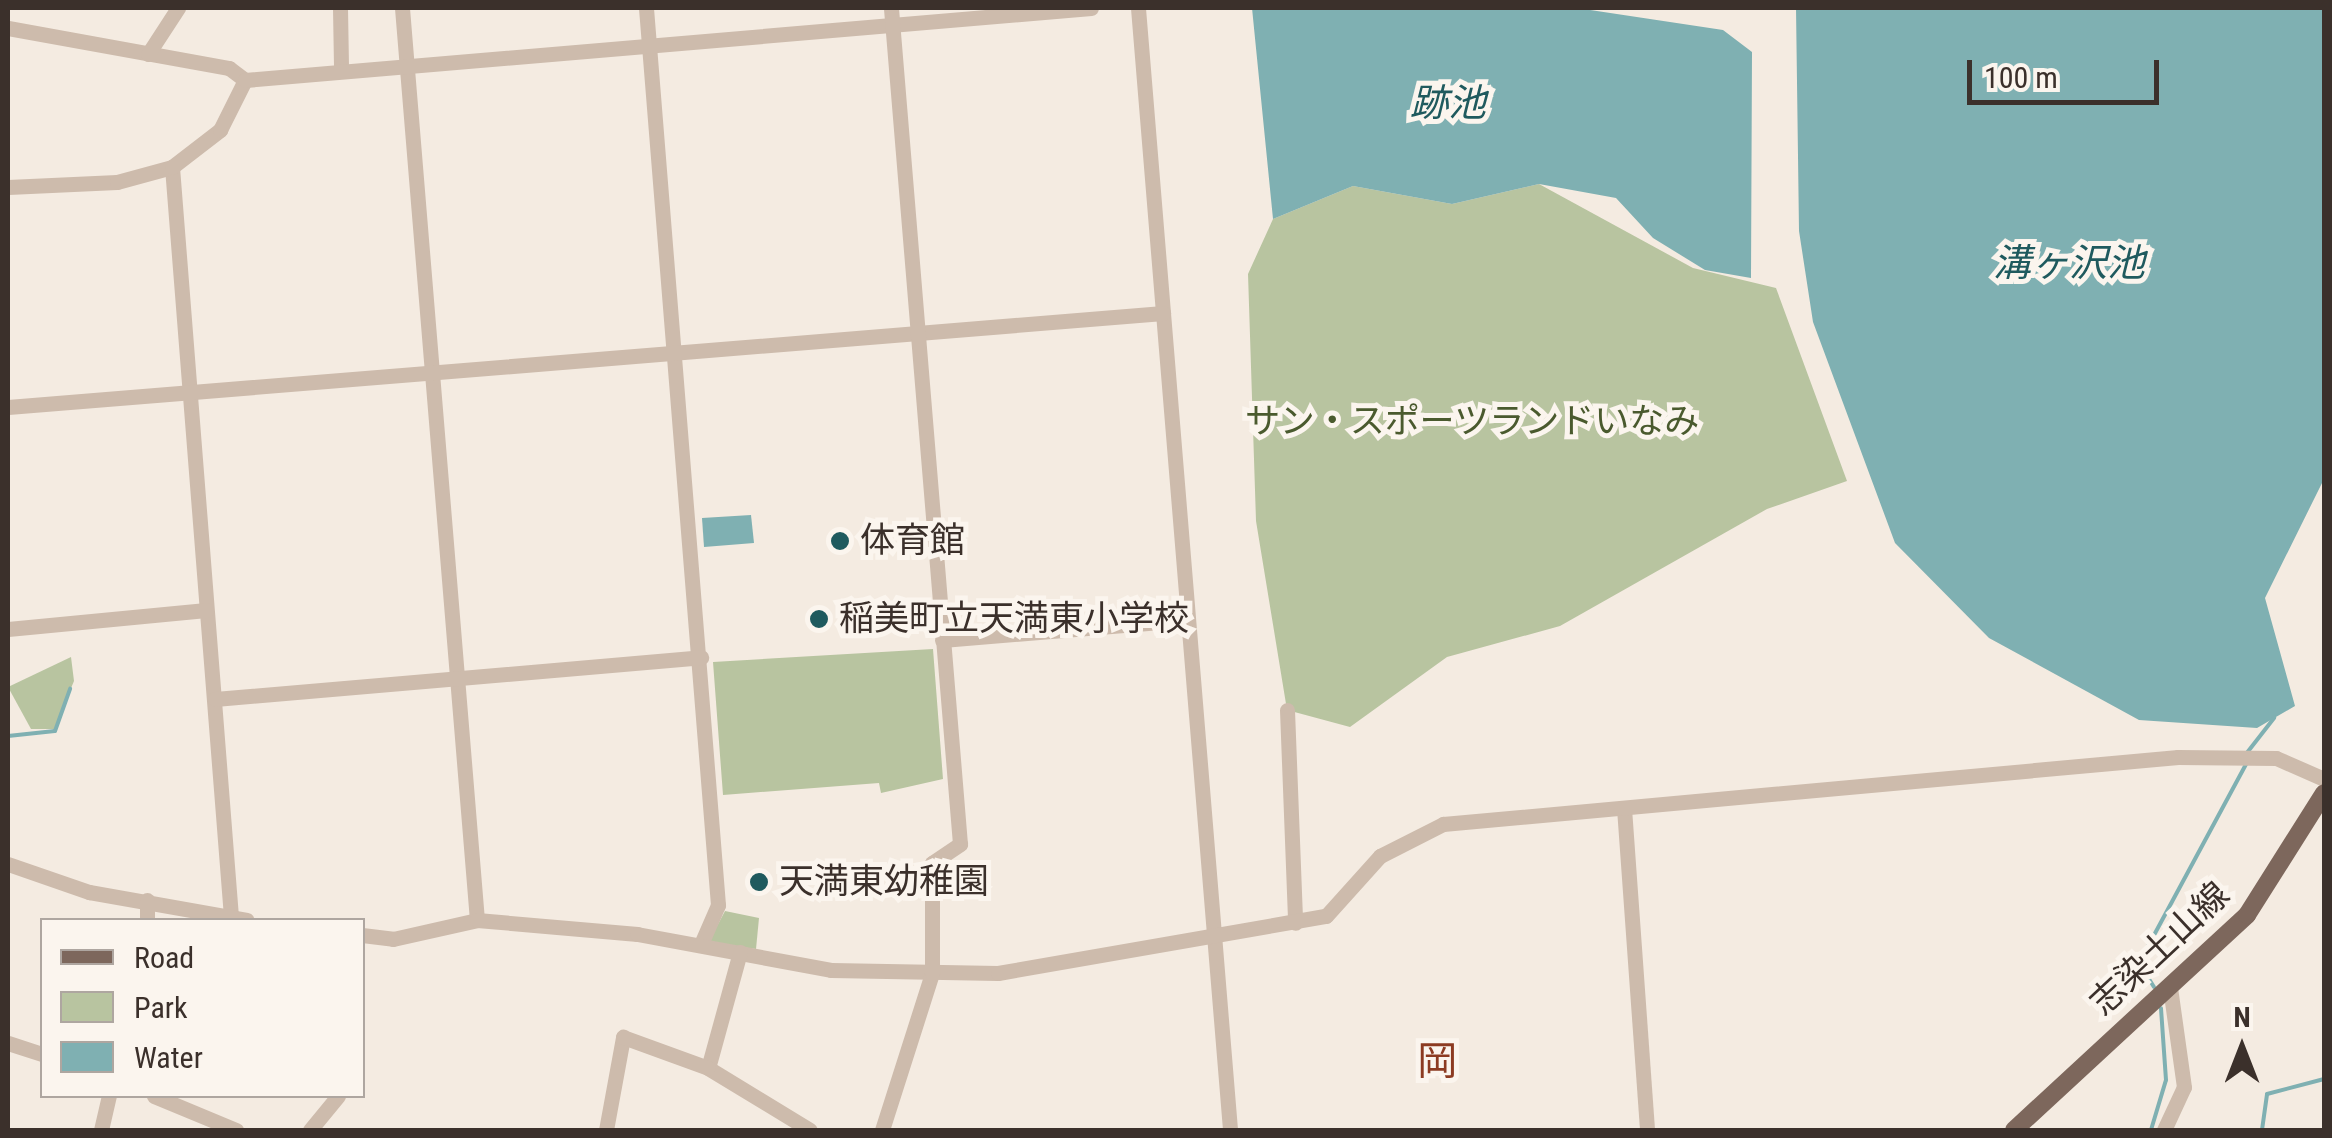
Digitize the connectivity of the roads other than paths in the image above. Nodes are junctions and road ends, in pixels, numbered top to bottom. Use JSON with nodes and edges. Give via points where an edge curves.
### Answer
{"nodes":[{"id":1,"x":178,"y":8,"type":"edge"},
{"id":2,"x":340,"y":8,"type":"edge"},
{"id":3,"x":402,"y":8,"type":"edge"},
{"id":4,"x":646,"y":8,"type":"edge"},
{"id":5,"x":1091,"y":8,"type":"edge"},
{"id":6,"x":1138,"y":8,"type":"edge"},
{"id":7,"x":892,"y":16,"type":"edge"},
{"id":8,"x":8,"y":28,"type":"edge"},
{"id":9,"x":649,"y":45,"type":"junction"},
{"id":10,"x":148,"y":54,"type":"junction"},
{"id":11,"x":406,"y":63,"type":"junction"},
{"id":12,"x":341,"y":66,"type":"junction"},
{"id":13,"x":244,"y":80,"type":"junction"},
{"id":14,"x":172,"y":167,"type":"junction"},
{"id":15,"x":8,"y":187,"type":"edge"},
{"id":16,"x":1163,"y":313,"type":"junction"},
{"id":17,"x":918,"y":334,"type":"junction"},
{"id":18,"x":674,"y":352,"type":"junction"},
{"id":19,"x":431,"y":373,"type":"junction"},
{"id":20,"x":188,"y":391,"type":"junction"},
{"id":21,"x":8,"y":407,"type":"edge"},
{"id":22,"x":206,"y":610,"type":"junction"},
{"id":23,"x":1188,"y":620,"type":"junction"},
{"id":24,"x":8,"y":629,"type":"edge"},
{"id":25,"x":942,"y":640,"type":"junction"},
{"id":26,"x":702,"y":657,"type":"junction"},
{"id":27,"x":456,"y":678,"type":"junction"},
{"id":28,"x":214,"y":699,"type":"junction"},
{"id":29,"x":1287,"y":710,"type":"dead end"},
{"id":30,"x":2324,"y":778,"type":"edge"},
{"id":31,"x":2324,"y":793,"type":"edge"},
{"id":32,"x":1624,"y":808,"type":"junction"},
{"id":33,"x":8,"y":864,"type":"edge"},
{"id":34,"x":146,"y":900,"type":"junction"},
{"id":35,"x":147,"y":918,"type":"edge"},
{"id":36,"x":239,"y":918,"type":"edge"},
{"id":37,"x":477,"y":920,"type":"junction"},
{"id":38,"x":1295,"y":924,"type":"junction"},
{"id":39,"x":1212,"y":931,"type":"junction"},
{"id":40,"x":365,"y":934,"type":"edge"},
{"id":41,"x":702,"y":944,"type":"junction"},
{"id":42,"x":740,"y":952,"type":"junction"},
{"id":43,"x":932,"y":973,"type":"junction"},
{"id":44,"x":2170,"y":987,"type":"junction"},
{"id":45,"x":8,"y":1043,"type":"edge"},
{"id":46,"x":40,"y":1053,"type":"edge"},
{"id":47,"x":708,"y":1068,"type":"junction"},
{"id":48,"x":109,"y":1098,"type":"edge"},
{"id":49,"x":159,"y":1098,"type":"edge"},
{"id":50,"x":336,"y":1098,"type":"edge"},
{"id":51,"x":774,"y":1113,"type":"junction"},
{"id":52,"x":101,"y":1130,"type":"edge"},
{"id":53,"x":236,"y":1130,"type":"edge"},
{"id":54,"x":310,"y":1130,"type":"edge"},
{"id":55,"x":606,"y":1130,"type":"edge"},
{"id":56,"x":764,"y":1130,"type":"edge"},
{"id":57,"x":810,"y":1130,"type":"edge"},
{"id":58,"x":882,"y":1130,"type":"edge"},
{"id":59,"x":1230,"y":1130,"type":"edge"},
{"id":60,"x":1647,"y":1130,"type":"edge"},
{"id":61,"x":2014,"y":1130,"type":"edge"},
{"id":62,"x":2164,"y":1130,"type":"edge"}],
"edges":[{"from":1,"to":10,"type":"street"},
{"from":2,"to":12,"type":"street"},
{"from":3,"to":11,"type":"street"},
{"from":4,"to":9,"type":"street"},
{"from":5,"to":7,"type":"street"},
{"from":6,"to":16,"type":"street"},
{"from":7,"to":9,"type":"street"},
{"from":7,"to":17,"type":"street"},
{"from":8,"to":10,"type":"street"},
{"from":9,"to":11,"type":"street"},
{"from":9,"to":18,"type":"street"},
{"from":10,"to":13,"type":"street","via":[[229,68]]},
{"from":11,"to":12,"type":"street"},
{"from":11,"to":19,"type":"street"},
{"from":12,"to":13,"type":"street"},
{"from":13,"to":14,"type":"street","via":[[220,130]]},
{"from":14,"to":15,"type":"street","via":[[118,182]]},
{"from":14,"to":20,"type":"street"},
{"from":16,"to":17,"type":"street"},
{"from":16,"to":23,"type":"street"},
{"from":17,"to":18,"type":"street"},
{"from":17,"to":25,"type":"street"},
{"from":18,"to":19,"type":"street"},
{"from":18,"to":26,"type":"street"},
{"from":19,"to":20,"type":"street"},
{"from":19,"to":27,"type":"street"},
{"from":20,"to":21,"type":"street"},
{"from":20,"to":22,"type":"street"},
{"from":22,"to":24,"type":"street"},
{"from":22,"to":28,"type":"street"},
{"from":23,"to":25,"type":"street"},
{"from":23,"to":39,"type":"street"},
{"from":25,"to":43,"type":"street","via":[[960,844],[932,863]]},
{"from":26,"to":27,"type":"street"},
{"from":26,"to":41,"type":"street","via":[[718,906]]},
{"from":27,"to":28,"type":"street"},
{"from":27,"to":37,"type":"street"},
{"from":28,"to":36,"type":"street"},
{"from":29,"to":38,"type":"street"},
{"from":30,"to":32,"type":"street","via":[[2261,759],[2228,758]]},
{"from":31,"to":44,"type":"main road","name":"志染土山線","via":[[2247,915]]},
{"from":32,"to":38,"type":"street","via":[[1442,824],[1406,836],[1326,916]]},
{"from":32,"to":60,"type":"street"},
{"from":33,"to":34,"type":"street"},
{"from":34,"to":35,"type":"street"},
{"from":34,"to":36,"type":"street"},
{"from":37,"to":40,"type":"street","via":[[393,939]]},
{"from":37,"to":41,"type":"street"},
{"from":38,"to":39,"type":"street"},
{"from":39,"to":43,"type":"street","via":[[998,973]]},
{"from":39,"to":59,"type":"street"},
{"from":41,"to":42,"type":"street"},
{"from":42,"to":43,"type":"street","via":[[831,970]]},
{"from":42,"to":47,"type":"street"},
{"from":43,"to":58,"type":"street"},
{"from":44,"to":61,"type":"main road","name":"志染土山線"},
{"from":44,"to":62,"type":"street","via":[[2184,1087]]},
{"from":45,"to":46,"type":"street"},
{"from":47,"to":51,"type":"street"},
{"from":47,"to":55,"type":"street","via":[[623,1037]]},
{"from":48,"to":52,"type":"street"},
{"from":49,"to":53,"type":"street"},
{"from":50,"to":54,"type":"street"},
{"from":51,"to":56,"type":"street"},
{"from":51,"to":57,"type":"street"}]}
